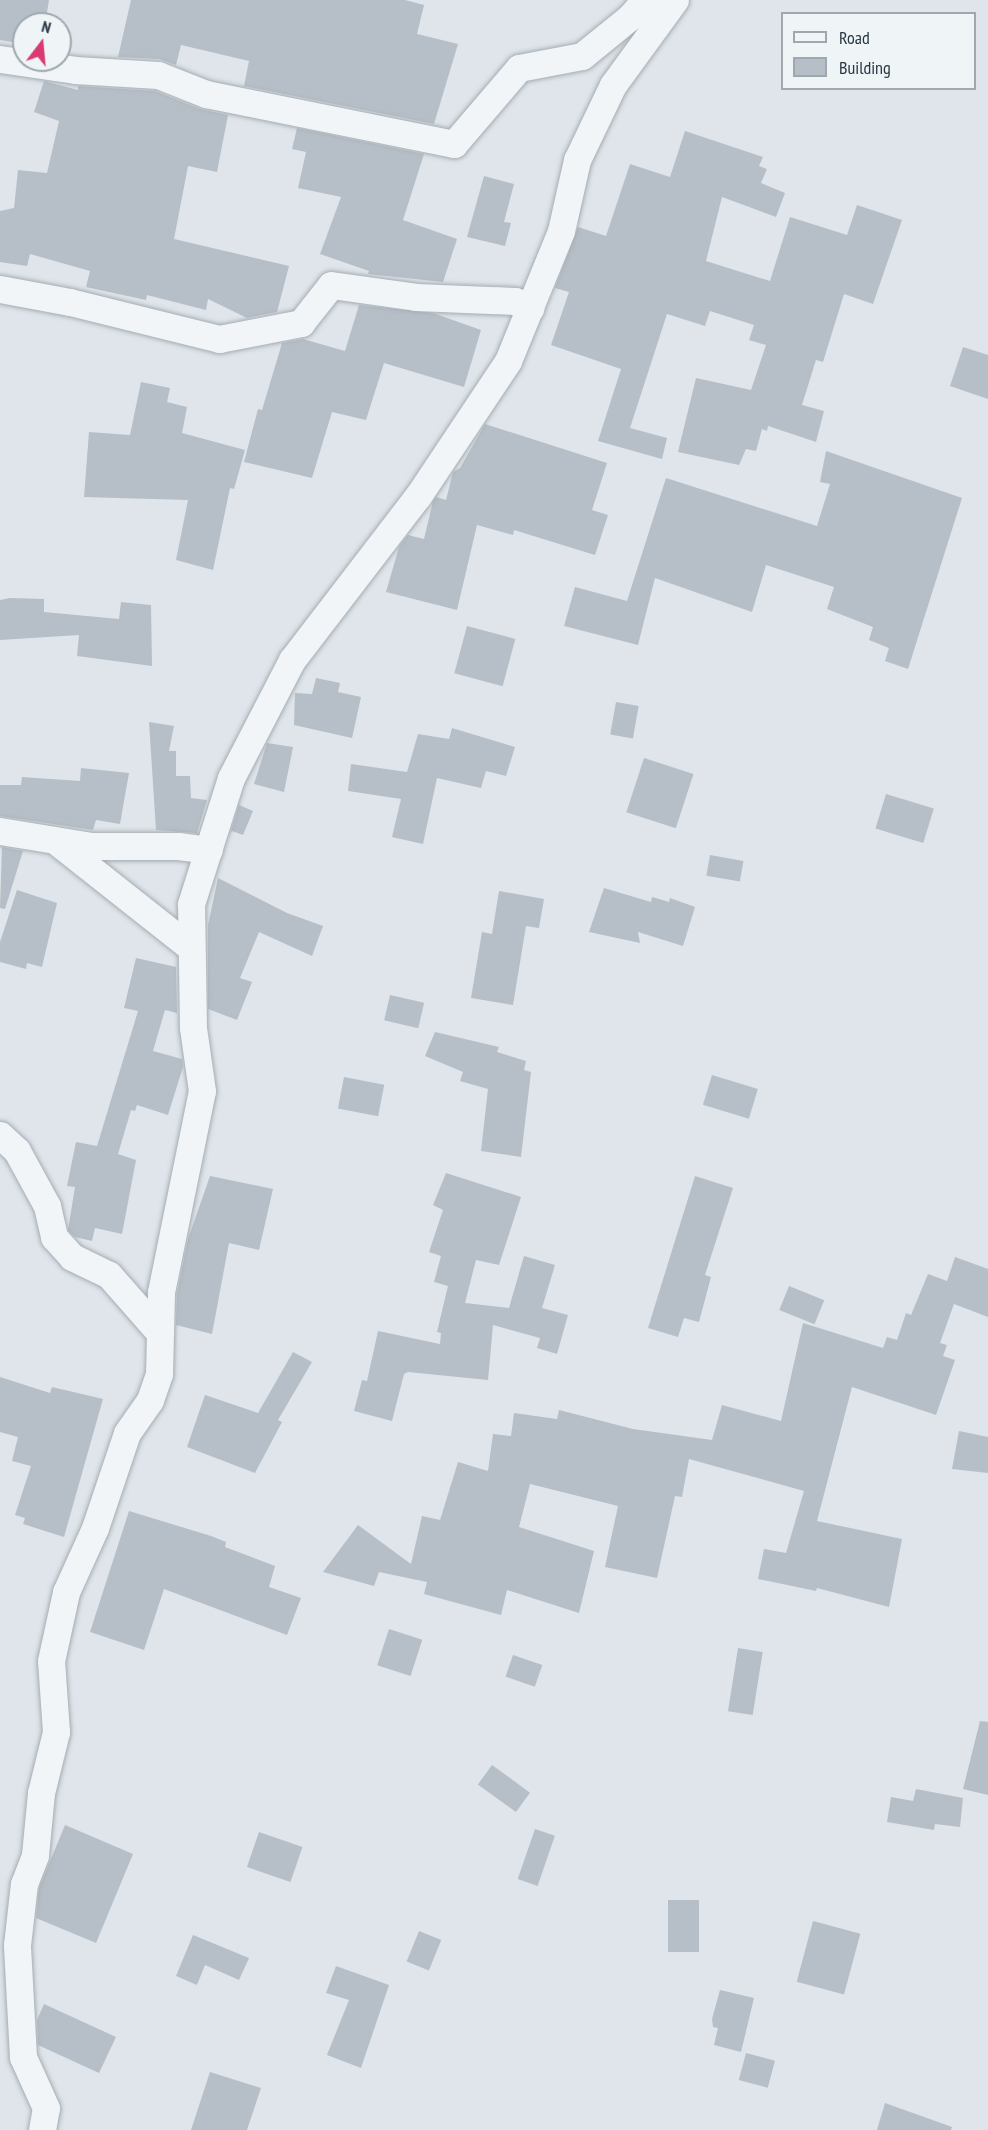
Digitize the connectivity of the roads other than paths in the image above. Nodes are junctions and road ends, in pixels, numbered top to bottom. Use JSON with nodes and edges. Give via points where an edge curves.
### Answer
{"nodes":[{"id":1,"x":645,"y":0,"type":"edge"},
{"id":2,"x":675,"y":0,"type":"edge"},
{"id":3,"x":0,"y":59,"type":"edge"},
{"id":4,"x":0,"y":289,"type":"edge"},
{"id":5,"x":530,"y":308,"type":"junction"},
{"id":6,"x":0,"y":831,"type":"edge"},
{"id":7,"x":56,"y":841,"type":"junction"},
{"id":8,"x":209,"y":850,"type":"junction"},
{"id":9,"x":191,"y":948,"type":"junction"},
{"id":10,"x":0,"y":1135,"type":"edge"},
{"id":11,"x":159,"y":1332,"type":"junction"},
{"id":12,"x":42,"y":2130,"type":"edge"}],
"edges":[{"from":1,"to":3,"type":"street","via":[[582,56],[519,68],[454,144],[206,94],[158,75],[75,70]]},
{"from":2,"to":5,"type":"street","via":[[613,85],[577,160],[561,231]]},
{"from":4,"to":5,"type":"street","via":[[219,339],[301,323],[331,285],[416,297],[515,301]]},
{"from":5,"to":8,"type":"street","via":[[508,361],[459,439],[292,660],[231,778]]},
{"from":6,"to":7,"type":"street"},
{"from":7,"to":8,"type":"street"},
{"from":7,"to":9,"type":"street"},
{"from":8,"to":9,"type":"street","via":[[192,904]]},
{"from":9,"to":11,"type":"street","via":[[193,1028],[202,1091],[160,1292]]},
{"from":10,"to":11,"type":"street","via":[[17,1151],[47,1206],[54,1237],[72,1257],[109,1275]]},
{"from":11,"to":12,"type":"street","via":[[159,1374],[150,1400],[127,1433],[99,1518],[66,1592],[51,1661],[56,1732],[41,1793],[35,1855],[24,1884],[17,1945],[24,2057],[46,2108]]}]}
